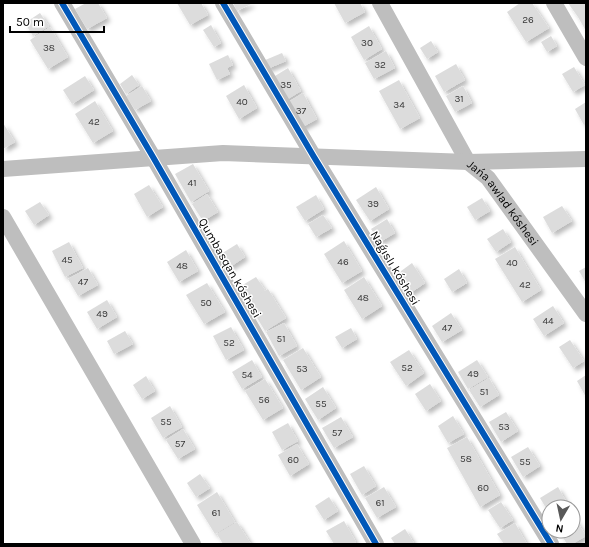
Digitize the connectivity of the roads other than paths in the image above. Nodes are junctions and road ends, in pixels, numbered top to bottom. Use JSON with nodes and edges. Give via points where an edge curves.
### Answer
{"nodes":[{"id":1,"x":62,"y":3,"type":"edge"},
{"id":2,"x":222,"y":3,"type":"edge"},
{"id":3,"x":380,"y":3,"type":"edge"},
{"id":4,"x":554,"y":3,"type":"edge"},
{"id":5,"x":586,"y":58,"type":"edge"},
{"id":6,"x":153,"y":157,"type":"junction"},
{"id":7,"x":314,"y":157,"type":"junction"},
{"id":8,"x":586,"y":159,"type":"edge"},
{"id":9,"x":468,"y":162,"type":"junction"},
{"id":10,"x":3,"y":169,"type":"edge"},
{"id":11,"x":3,"y":217,"type":"edge"},
{"id":12,"x":586,"y":314,"type":"edge"},
{"id":13,"x":193,"y":544,"type":"edge"},
{"id":14,"x":376,"y":544,"type":"edge"},
{"id":15,"x":551,"y":544,"type":"edge"}],
"edges":[{"from":1,"to":6,"type":"street","name":"Qumbasqan kóshesi"},
{"from":2,"to":7,"type":"street","name":"Naǵıslı kóshesi"},
{"from":3,"to":9,"type":"street","name":"Jańa awlad kóshesi"},
{"from":4,"to":5,"type":"street"},
{"from":6,"to":7,"type":"street","via":[[223,153]]},
{"from":6,"to":10,"type":"street"},
{"from":6,"to":14,"type":"street","name":"Qumbasqan kóshesi"},
{"from":7,"to":9,"type":"street"},
{"from":7,"to":15,"type":"street","name":"Naǵıslı kóshesi"},
{"from":8,"to":9,"type":"street"},
{"from":9,"to":12,"type":"street","name":"Jańa awlad kóshesi","via":[[488,178]]},
{"from":11,"to":13,"type":"street"}]}
